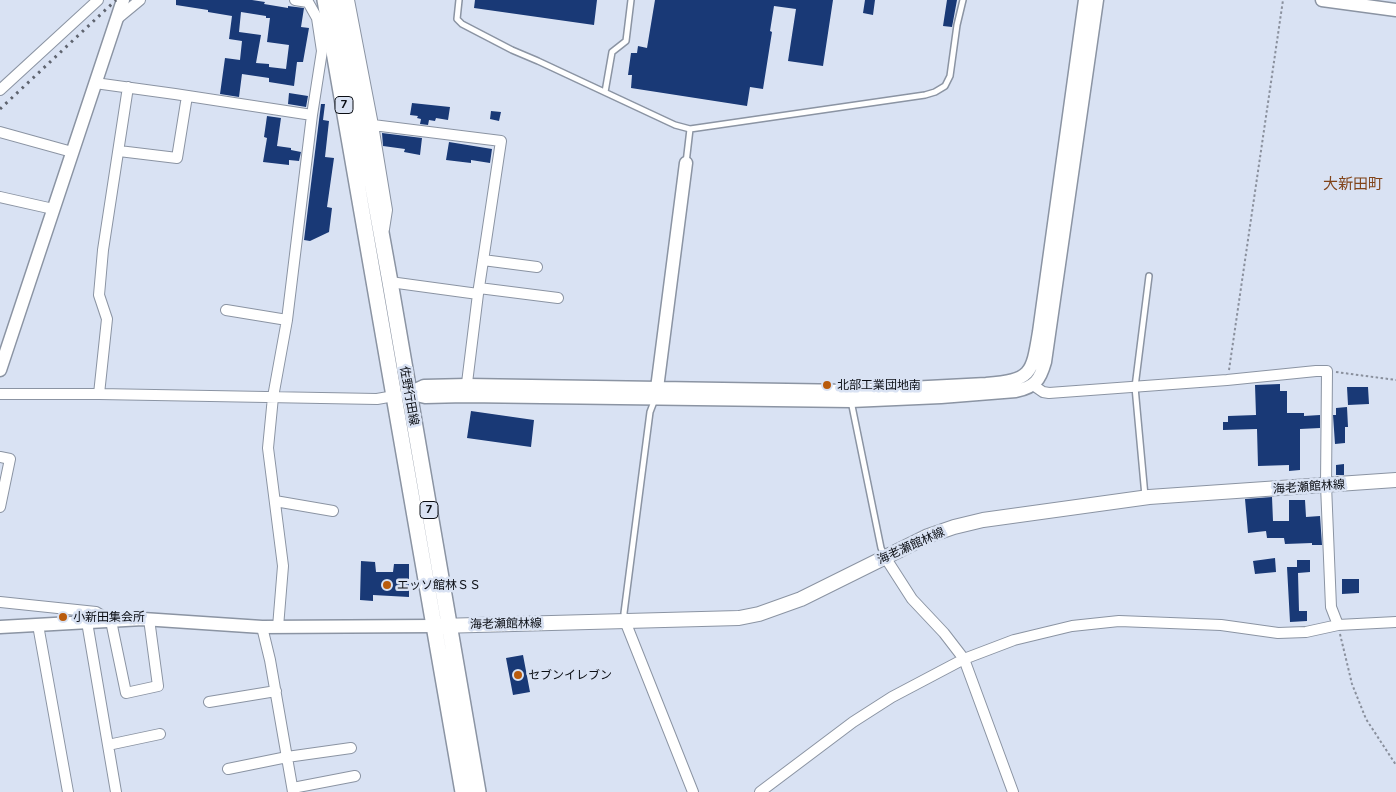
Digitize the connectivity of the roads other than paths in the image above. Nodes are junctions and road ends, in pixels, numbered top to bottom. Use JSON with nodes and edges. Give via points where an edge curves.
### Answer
{"nodes":[{"id":1,"x":98,"y":0,"type":"edge"},
{"id":2,"x":123,"y":0,"type":"edge"},
{"id":3,"x":140,"y":0,"type":"edge"},
{"id":4,"x":295,"y":0,"type":"edge"},
{"id":5,"x":325,"y":0,"type":"edge"},
{"id":6,"x":339,"y":0,"type":"edge"},
{"id":7,"x":350,"y":0,"type":"edge"},
{"id":8,"x":459,"y":0,"type":"edge"},
{"id":9,"x":631,"y":0,"type":"edge"},
{"id":10,"x":963,"y":0,"type":"edge"},
{"id":11,"x":1085,"y":0,"type":"edge"},
{"id":12,"x":1097,"y":0,"type":"edge"},
{"id":13,"x":1322,"y":0,"type":"edge"},
{"id":14,"x":307,"y":1,"type":"edge"},
{"id":15,"x":1396,"y":10,"type":"edge"},
{"id":16,"x":117,"y":20,"type":"junction"},
{"id":17,"x":95,"y":83,"type":"junction"},
{"id":18,"x":128,"y":87,"type":"junction"},
{"id":19,"x":0,"y":90,"type":"edge"},
{"id":20,"x":605,"y":92,"type":"junction"},
{"id":21,"x":187,"y":96,"type":"junction"},
{"id":22,"x":312,"y":115,"type":"junction"},
{"id":23,"x":373,"y":125,"type":"junction"},
{"id":24,"x":690,"y":129,"type":"junction"},
{"id":25,"x":0,"y":132,"type":"edge"},
{"id":26,"x":119,"y":151,"type":"junction"},
{"id":27,"x":72,"y":152,"type":"junction"},
{"id":28,"x":686,"y":163,"type":"joint"},
{"id":29,"x":0,"y":197,"type":"edge"},
{"id":30,"x":370,"y":208,"type":"junction"},
{"id":31,"x":53,"y":210,"type":"junction"},
{"id":32,"x":382,"y":240,"type":"junction"},
{"id":33,"x":483,"y":260,"type":"junction"},
{"id":34,"x":537,"y":267,"type":"dead end"},
{"id":35,"x":1149,"y":276,"type":"dead end"},
{"id":36,"x":390,"y":282,"type":"junction"},
{"id":37,"x":479,"y":291,"type":"junction"},
{"id":38,"x":558,"y":298,"type":"dead end"},
{"id":39,"x":226,"y":310,"type":"dead end"},
{"id":40,"x":287,"y":320,"type":"junction"},
{"id":41,"x":0,"y":370,"type":"edge"},
{"id":42,"x":1034,"y":385,"type":"junction"},
{"id":43,"x":1135,"y":387,"type":"junction"},
{"id":44,"x":466,"y":390,"type":"junction"},
{"id":45,"x":0,"y":394,"type":"edge"},
{"id":46,"x":99,"y":394,"type":"junction"},
{"id":47,"x":656,"y":394,"type":"junction"},
{"id":48,"x":401,"y":395,"type":"junction"},
{"id":49,"x":851,"y":396,"type":"junction"},
{"id":50,"x":273,"y":397,"type":"junction"},
{"id":51,"x":0,"y":457,"type":"edge"},
{"id":52,"x":1396,"y":480,"type":"edge"},
{"id":53,"x":1326,"y":486,"type":"junction"},
{"id":54,"x":1145,"y":498,"type":"junction"},
{"id":55,"x":275,"y":501,"type":"junction"},
{"id":56,"x":0,"y":507,"type":"edge"},
{"id":57,"x":334,"y":511,"type":"dead end"},
{"id":58,"x":885,"y":557,"type":"junction"},
{"id":59,"x":0,"y":602,"type":"edge"},
{"id":60,"x":149,"y":619,"type":"junction"},
{"id":61,"x":111,"y":621,"type":"junction"},
{"id":62,"x":625,"y":621,"type":"junction"},
{"id":63,"x":87,"y":622,"type":"junction"},
{"id":64,"x":1396,"y":622,"type":"edge"},
{"id":65,"x":38,"y":625,"type":"junction"},
{"id":66,"x":1338,"y":625,"type":"junction"},
{"id":67,"x":434,"y":626,"type":"junction"},
{"id":68,"x":449,"y":626,"type":"junction"},
{"id":69,"x":0,"y":627,"type":"edge"},
{"id":70,"x":262,"y":627,"type":"junction"},
{"id":71,"x":278,"y":627,"type":"junction"},
{"id":72,"x":964,"y":659,"type":"junction"},
{"id":73,"x":276,"y":691,"type":"junction"},
{"id":74,"x":209,"y":702,"type":"dead end"},
{"id":75,"x":160,"y":734,"type":"dead end"},
{"id":76,"x":108,"y":745,"type":"junction"},
{"id":77,"x":351,"y":748,"type":"dead end"},
{"id":78,"x":287,"y":757,"type":"junction"},
{"id":79,"x":228,"y":769,"type":"dead end"},
{"id":80,"x":355,"y":776,"type":"dead end"},
{"id":81,"x":293,"y":790,"type":"edge"},
{"id":82,"x":68,"y":792,"type":"edge"},
{"id":83,"x":116,"y":792,"type":"edge"},
{"id":84,"x":464,"y":792,"type":"edge"},
{"id":85,"x":478,"y":792,"type":"edge"},
{"id":86,"x":693,"y":792,"type":"edge"},
{"id":87,"x":760,"y":792,"type":"edge"},
{"id":88,"x":1014,"y":792,"type":"edge"}],
"edges":[{"from":1,"to":19,"type":"street"},
{"from":2,"to":16,"type":"street"},
{"from":3,"to":16,"type":"street"},
{"from":4,"to":14,"type":"street"},
{"from":5,"to":30,"type":"main road","name":"佐野行田線","number":"7"},
{"from":6,"to":30,"type":"main road","name":"佐野行田線","number":"7"},
{"from":7,"to":23,"type":"street"},
{"from":8,"to":20,"type":"lane","via":[[457,19],[462,24]]},
{"from":9,"to":20,"type":"lane","via":[[626,42],[612,52]]},
{"from":10,"to":24,"type":"lane","via":[[950,76],[945,86],[935,92]]},
{"from":11,"to":49,"type":"street","via":[[1032,364],[1026,374],[1008,382]]},
{"from":12,"to":42,"type":"street","via":[[1046,362]]},
{"from":13,"to":15,"type":"street"},
{"from":14,"to":22,"type":"street","via":[[317,18],[322,51]]},
{"from":16,"to":17,"type":"street"},
{"from":17,"to":18,"type":"street"},
{"from":17,"to":27,"type":"street"},
{"from":18,"to":21,"type":"street"},
{"from":18,"to":26,"type":"street"},
{"from":20,"to":24,"type":"lane"},
{"from":21,"to":22,"type":"street"},
{"from":21,"to":26,"type":"street","via":[[177,158]]},
{"from":22,"to":40,"type":"street"},
{"from":23,"to":32,"type":"street","via":[[387,210]]},
{"from":23,"to":33,"type":"street","via":[[501,141]]},
{"from":24,"to":28,"type":"lane"},
{"from":25,"to":27,"type":"street"},
{"from":26,"to":46,"type":"street","via":[[99,295],[106,318]]},
{"from":27,"to":31,"type":"street"},
{"from":28,"to":47,"type":"street"},
{"from":29,"to":31,"type":"street"},
{"from":30,"to":32,"type":"main road","name":"佐野行田線","number":"7"},
{"from":30,"to":48,"type":"main road","name":"佐野行田線","number":"7"},
{"from":31,"to":41,"type":"street"},
{"from":32,"to":36,"type":"main road","name":"佐野行田線","number":"7"},
{"from":33,"to":34,"type":"street"},
{"from":33,"to":37,"type":"street"},
{"from":35,"to":43,"type":"lane"},
{"from":36,"to":37,"type":"street"},
{"from":36,"to":48,"type":"main road","name":"佐野行田線","number":"7"},
{"from":37,"to":38,"type":"street"},
{"from":37,"to":44,"type":"street"},
{"from":39,"to":40,"type":"street"},
{"from":40,"to":50,"type":"street"},
{"from":42,"to":43,"type":"street","via":[[1049,393]]},
{"from":42,"to":49,"type":"street","via":[[1016,391],[942,397]]},
{"from":43,"to":53,"type":"street","via":[[1327,371]]},
{"from":43,"to":54,"type":"lane"},
{"from":44,"to":47,"type":"street"},
{"from":44,"to":48,"type":"street","via":[[425,397]]},
{"from":45,"to":46,"type":"street"},
{"from":46,"to":50,"type":"street"},
{"from":47,"to":49,"type":"street"},
{"from":47,"to":62,"type":"lane","via":[[650,412]]},
{"from":48,"to":50,"type":"street","via":[[377,399]]},
{"from":48,"to":67,"type":"main road","name":"佐野行田線","number":"7"},
{"from":48,"to":68,"type":"main road","name":"佐野行田線","number":"7"},
{"from":49,"to":58,"type":"lane"},
{"from":50,"to":55,"type":"street","via":[[268,448]]},
{"from":51,"to":56,"type":"street","via":[[10,459]]},
{"from":52,"to":53,"type":"main road","name":"海老瀬館林線"},
{"from":53,"to":54,"type":"main road","name":"海老瀬館林線"},
{"from":53,"to":66,"type":"street","via":[[1331,607]]},
{"from":54,"to":58,"type":"main road","name":"海老瀬館林線","via":[[982,520],[928,536]]},
{"from":55,"to":57,"type":"street"},
{"from":55,"to":71,"type":"street","via":[[283,566]]},
{"from":58,"to":62,"type":"main road","name":"海老瀬館林線","via":[[801,599],[759,614],[739,618]]},
{"from":58,"to":72,"type":"street","via":[[912,599]]},
{"from":59,"to":61,"type":"street","via":[[96,612]]},
{"from":60,"to":61,"type":"street"},
{"from":60,"to":61,"type":"street","via":[[158,686],[126,694]]},
{"from":60,"to":70,"type":"street"},
{"from":61,"to":63,"type":"street"},
{"from":62,"to":68,"type":"main road","name":"海老瀬館林線"},
{"from":62,"to":86,"type":"street"},
{"from":63,"to":65,"type":"street"},
{"from":63,"to":76,"type":"street"},
{"from":64,"to":66,"type":"street"},
{"from":65,"to":69,"type":"street"},
{"from":65,"to":82,"type":"street"},
{"from":66,"to":72,"type":"street","via":[[1306,632],[1278,633],[1221,625],[1118,621],[1072,626],[1014,640]]},
{"from":67,"to":68,"type":"main road","name":"海老瀬館林線"},
{"from":67,"to":71,"type":"street"},
{"from":67,"to":84,"type":"main road","name":"佐野行田線","number":"7"},
{"from":68,"to":85,"type":"main road","name":"佐野行田線","number":"7"},
{"from":70,"to":71,"type":"street"},
{"from":70,"to":73,"type":"street"},
{"from":72,"to":87,"type":"street","via":[[860,717]]},
{"from":72,"to":88,"type":"street"},
{"from":73,"to":74,"type":"street"},
{"from":73,"to":78,"type":"street"},
{"from":75,"to":76,"type":"street"},
{"from":76,"to":83,"type":"street"},
{"from":77,"to":78,"type":"street"},
{"from":78,"to":79,"type":"street"},
{"from":78,"to":81,"type":"street"},
{"from":80,"to":81,"type":"street"}]}
